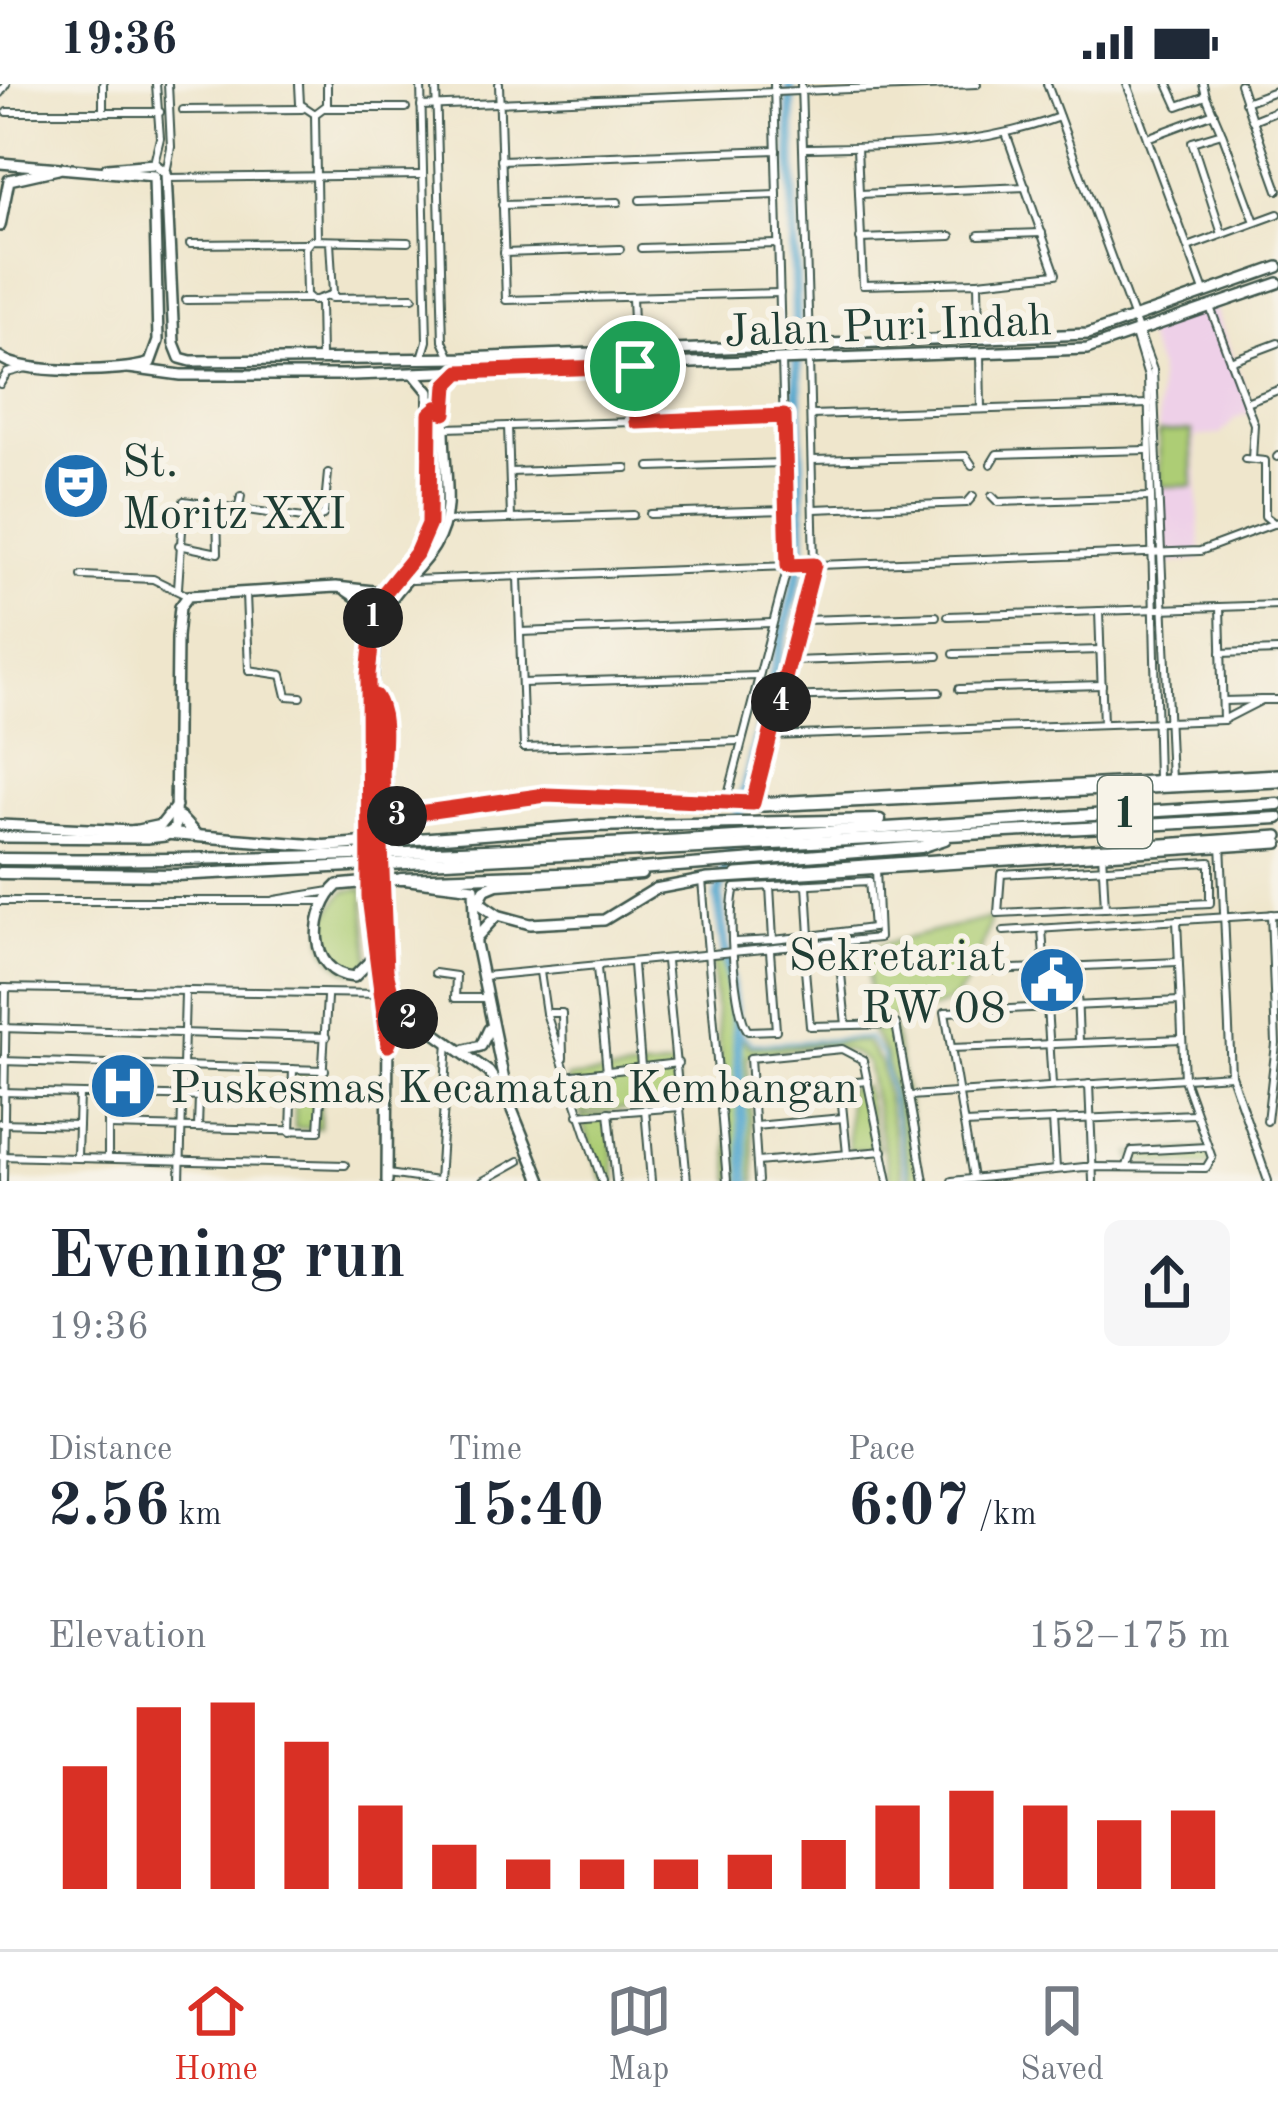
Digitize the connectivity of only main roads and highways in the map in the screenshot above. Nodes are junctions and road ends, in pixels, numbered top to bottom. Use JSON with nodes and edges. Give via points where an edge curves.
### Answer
{"nodes":[{"id":1,"x":0,"y":163,"type":"edge"},
{"id":2,"x":58,"y":169,"type":"junction"},
{"id":3,"x":152,"y":169,"type":"junction"},
{"id":4,"x":0,"y":226,"type":"edge"},
{"id":5,"x":172,"y":263,"type":"junction"},
{"id":6,"x":1278,"y":267,"type":"edge"},
{"id":7,"x":157,"y":276,"type":"junction"},
{"id":8,"x":1278,"y":283,"type":"edge"},
{"id":9,"x":0,"y":357,"type":"edge"},
{"id":10,"x":129,"y":368,"type":"junction"},
{"id":11,"x":460,"y":372,"type":"junction"},
{"id":12,"x":410,"y":374,"type":"junction"},
{"id":13,"x":445,"y":413,"type":"junction"},
{"id":14,"x":430,"y":414,"type":"junction"},
{"id":15,"x":432,"y":508,"type":"junction"},
{"id":16,"x":447,"y":508,"type":"junction"},
{"id":17,"x":336,"y":587,"type":"junction"},
{"id":18,"x":383,"y":592,"type":"junction"},
{"id":19,"x":374,"y":609,"type":"junction"},
{"id":20,"x":375,"y":696,"type":"junction"},
{"id":21,"x":1278,"y":778,"type":"edge"},
{"id":22,"x":177,"y":803,"type":"junction"},
{"id":23,"x":1278,"y":804,"type":"edge"},
{"id":24,"x":179,"y":817,"type":"junction"},
{"id":25,"x":1278,"y":818,"type":"edge"},
{"id":26,"x":0,"y":825,"type":"edge"},
{"id":27,"x":759,"y":827,"type":"junction"},
{"id":28,"x":372,"y":829,"type":"junction"},
{"id":29,"x":133,"y":831,"type":"junction"},
{"id":30,"x":42,"y":832,"type":"junction"},
{"id":31,"x":170,"y":834,"type":"junction"},
{"id":32,"x":198,"y":836,"type":"junction"},
{"id":33,"x":0,"y":837,"type":"edge"},
{"id":34,"x":1278,"y":839,"type":"edge"},
{"id":35,"x":720,"y":843,"type":"junction"},
{"id":36,"x":757,"y":853,"type":"junction"},
{"id":37,"x":0,"y":860,"type":"edge"},
{"id":38,"x":679,"y":865,"type":"junction"},
{"id":39,"x":0,"y":873,"type":"edge"},
{"id":40,"x":401,"y":879,"type":"junction"},
{"id":41,"x":374,"y":897,"type":"junction"},
{"id":42,"x":497,"y":915,"type":"junction"},
{"id":43,"x":475,"y":939,"type":"junction"},
{"id":44,"x":374,"y":956,"type":"junction"},
{"id":45,"x":412,"y":1019,"type":"junction"},
{"id":46,"x":489,"y":1024,"type":"junction"},
{"id":47,"x":388,"y":1045,"type":"junction"},
{"id":48,"x":465,"y":1050,"type":"junction"},
{"id":49,"x":508,"y":1100,"type":"junction"},
{"id":50,"x":388,"y":1178,"type":"edge"},
{"id":51,"x":541,"y":1181,"type":"edge"}],
"edges":[{"from":1,"to":2,"type":"main road"},
{"from":2,"to":3,"type":"main road"},
{"from":2,"to":4,"type":"main road","via":[[9,181]]},
{"from":3,"to":5,"type":"main road","via":[[166,175]]},
{"from":3,"to":7,"type":"main road"},
{"from":5,"to":6,"type":"main road","name":"Jalan Puri Indah","via":[[180,358],[321,359],[1088,334]]},
{"from":5,"to":7,"type":"main road"},
{"from":7,"to":10,"type":"main road","via":[[157,353]]},
{"from":8,"to":11,"type":"main road","name":"Jalan Puri Indah","via":[[1087,349]]},
{"from":9,"to":10,"type":"main road","name":"Jalan Puri Indah","via":[[30,368]]},
{"from":10,"to":12,"type":"main road","name":"Jalan Puri Indah"},
{"from":11,"to":12,"type":"main road","name":"Jalan Puri Indah"},
{"from":11,"to":13,"type":"main road","via":[[447,385]]},
{"from":12,"to":14,"type":"main road","via":[[427,385]]},
{"from":13,"to":14,"type":"main road"},
{"from":13,"to":16,"type":"main road"},
{"from":14,"to":15,"type":"main road"},
{"from":15,"to":16,"type":"main road"},
{"from":15,"to":18,"type":"main road","via":[[419,549]]},
{"from":16,"to":20,"type":"main road","via":[[450,521],[383,616]]},
{"from":17,"to":18,"type":"main road"},
{"from":17,"to":19,"type":"main road"},
{"from":17,"to":22,"type":"main road","via":[[188,596],[177,637]]},
{"from":18,"to":19,"type":"main road"},
{"from":19,"to":28,"type":"main road"},
{"from":20,"to":21,"type":"main road","via":[[383,712],[385,798],[397,816],[546,795],[753,803]]},
{"from":20,"to":28,"type":"main road"},
{"from":22,"to":24,"type":"main road"},
{"from":22,"to":29,"type":"main road","via":[[160,825]]},
{"from":23,"to":27,"type":"highway","number":"1"},
{"from":24,"to":31,"type":"main road"},
{"from":24,"to":32,"type":"highway"},
{"from":25,"to":36,"type":"highway","number":"1"},
{"from":26,"to":30,"type":"main road"},
{"from":27,"to":32,"type":"highway","via":[[590,826],[324,846]]},
{"from":27,"to":35,"type":"highway","number":"1"},
{"from":28,"to":41,"type":"main road","bridge":true},
{"from":29,"to":30,"type":"main road"},
{"from":29,"to":31,"type":"highway"},
{"from":30,"to":31,"type":"main road"},
{"from":30,"to":33,"type":"main road"},
{"from":31,"to":32,"type":"highway"},
{"from":34,"to":42,"type":"main road","via":[[705,880],[655,889],[604,920],[530,924]]},
{"from":35,"to":36,"type":"highway","number":"1"},
{"from":35,"to":37,"type":"highway","number":"1"},
{"from":35,"to":39,"type":"highway","number":"1","via":[[176,875]]},
{"from":36,"to":38,"type":"highway"},
{"from":38,"to":40,"type":"highway"},
{"from":38,"to":42,"type":"highway","via":[[596,881],[497,884],[478,902]]},
{"from":40,"to":43,"type":"main road","via":[[474,888]]},
{"from":40,"to":44,"type":"main road","via":[[346,881],[327,896],[317,935],[328,968],[356,976]]},
{"from":41,"to":44,"type":"main road"},
{"from":41,"to":45,"type":"main road","via":[[390,991]]},
{"from":42,"to":43,"type":"main road"},
{"from":43,"to":46,"type":"main road"},
{"from":44,"to":47,"type":"main road"},
{"from":45,"to":47,"type":"main road","via":[[397,1024]]},
{"from":45,"to":48,"type":"main road"},
{"from":46,"to":48,"type":"main road","via":[[483,1045]]},
{"from":46,"to":49,"type":"main road"},
{"from":47,"to":50,"type":"main road"},
{"from":48,"to":49,"type":"main road"},
{"from":49,"to":51,"type":"main road"}]}
